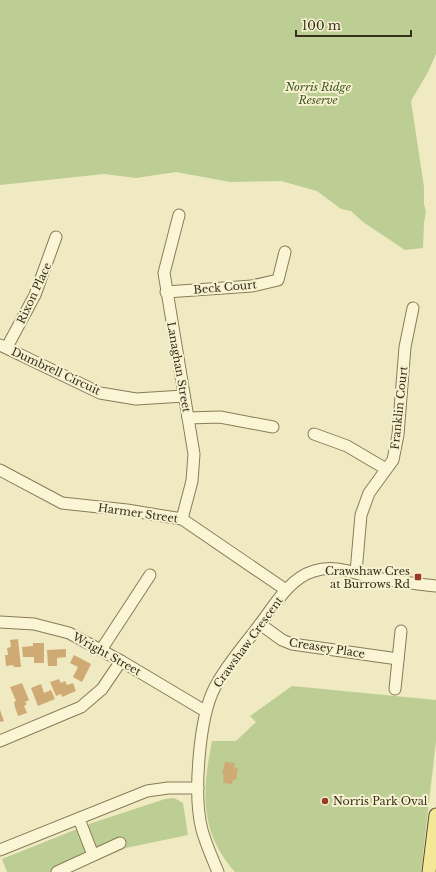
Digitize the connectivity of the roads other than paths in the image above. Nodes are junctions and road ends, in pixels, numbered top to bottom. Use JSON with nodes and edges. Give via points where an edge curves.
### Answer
{"nodes":[{"id":1,"x":179,"y":215,"type":"dead end"},
{"id":2,"x":56,"y":237,"type":"dead end"},
{"id":3,"x":285,"y":252,"type":"dead end"},
{"id":4,"x":166,"y":292,"type":"junction"},
{"id":5,"x":413,"y":308,"type":"dead end"},
{"id":6,"x":3,"y":346,"type":"edge"},
{"id":7,"x":184,"y":396,"type":"junction"},
{"id":8,"x":188,"y":418,"type":"junction"},
{"id":9,"x":273,"y":427,"type":"dead end"},
{"id":10,"x":314,"y":434,"type":"dead end"},
{"id":11,"x":386,"y":469,"type":"junction"},
{"id":12,"x":0,"y":470,"type":"edge"},
{"id":13,"x":182,"y":519,"type":"junction"},
{"id":14,"x":356,"y":572,"type":"junction"},
{"id":15,"x":150,"y":575,"type":"dead end"},
{"id":16,"x":436,"y":586,"type":"edge"},
{"id":17,"x":286,"y":590,"type":"junction"},
{"id":18,"x":0,"y":622,"type":"edge"},
{"id":19,"x":260,"y":624,"type":"junction"},
{"id":20,"x":401,"y":631,"type":"dead end"},
{"id":21,"x":101,"y":650,"type":"junction"},
{"id":22,"x":398,"y":659,"type":"junction"},
{"id":23,"x":121,"y":661,"type":"junction"},
{"id":24,"x":395,"y":689,"type":"dead end"},
{"id":25,"x":205,"y":712,"type":"junction"},
{"id":26,"x":0,"y":741,"type":"edge"},
{"id":27,"x":198,"y":788,"type":"junction"},
{"id":28,"x":436,"y":815,"type":"edge"},
{"id":29,"x":79,"y":819,"type":"junction"},
{"id":30,"x":120,"y":843,"type":"dead end"},
{"id":31,"x":0,"y":850,"type":"edge"},
{"id":32,"x":93,"y":855,"type":"junction"},
{"id":33,"x":57,"y":872,"type":"edge"},
{"id":34,"x":218,"y":872,"type":"edge"},
{"id":35,"x":429,"y":872,"type":"edge"}],
"edges":[{"from":1,"to":4,"type":"street","name":"Lanaghan Street","via":[[164,273]]},
{"from":2,"to":6,"type":"street","name":"Rixon Place","via":[[35,295]]},
{"from":3,"to":4,"type":"street","name":"Beck Court","via":[[278,280],[252,286]]},
{"from":4,"to":7,"type":"street","name":"Lanaghan Street"},
{"from":5,"to":11,"type":"street","name":"Franklin Court","via":[[405,348],[398,435],[393,460]]},
{"from":6,"to":7,"type":"street","name":"Dumbrell Circuit","via":[[100,393],[136,399]]},
{"from":7,"to":8,"type":"street","name":"Lanaghan Street"},
{"from":8,"to":9,"type":"street","via":[[220,417]]},
{"from":8,"to":13,"type":"street","name":"Lanaghan Street","via":[[194,454],[192,481]]},
{"from":10,"to":11,"type":"street","via":[[347,446]]},
{"from":11,"to":14,"type":"street","name":"Franklin Court","via":[[369,493],[361,515]]},
{"from":12,"to":13,"type":"street","name":"Harmer Street","via":[[62,503]]},
{"from":13,"to":17,"type":"street","name":"Harmer Street"},
{"from":14,"to":16,"type":"street","name":"Crawshaw Crescent","via":[[374,578]]},
{"from":14,"to":17,"type":"street","name":"Crawshaw Crescent","via":[[335,568],[314,571],[298,579]]},
{"from":15,"to":21,"type":"street"},
{"from":17,"to":19,"type":"street","name":"Crawshaw Crescent"},
{"from":18,"to":21,"type":"street","name":"Wright Street","via":[[54,628]]},
{"from":19,"to":22,"type":"street","name":"Creasey Place","via":[[292,644]]},
{"from":19,"to":25,"type":"street","name":"Crawshaw Crescent","via":[[215,687]]},
{"from":20,"to":22,"type":"street"},
{"from":21,"to":23,"type":"street","name":"Wright Street"},
{"from":22,"to":24,"type":"street"},
{"from":23,"to":25,"type":"street","name":"Wright Street"},
{"from":23,"to":26,"type":"street","via":[[102,689],[81,708]]},
{"from":25,"to":27,"type":"street","name":"Crawshaw Crescent"},
{"from":27,"to":29,"type":"street","via":[[147,791]]},
{"from":27,"to":34,"type":"street","name":"Crawshaw Crescent","via":[[202,828]]},
{"from":28,"to":35,"type":"main road"},
{"from":29,"to":31,"type":"street"},
{"from":29,"to":32,"type":"street"},
{"from":30,"to":32,"type":"street"},
{"from":32,"to":33,"type":"street"}]}
